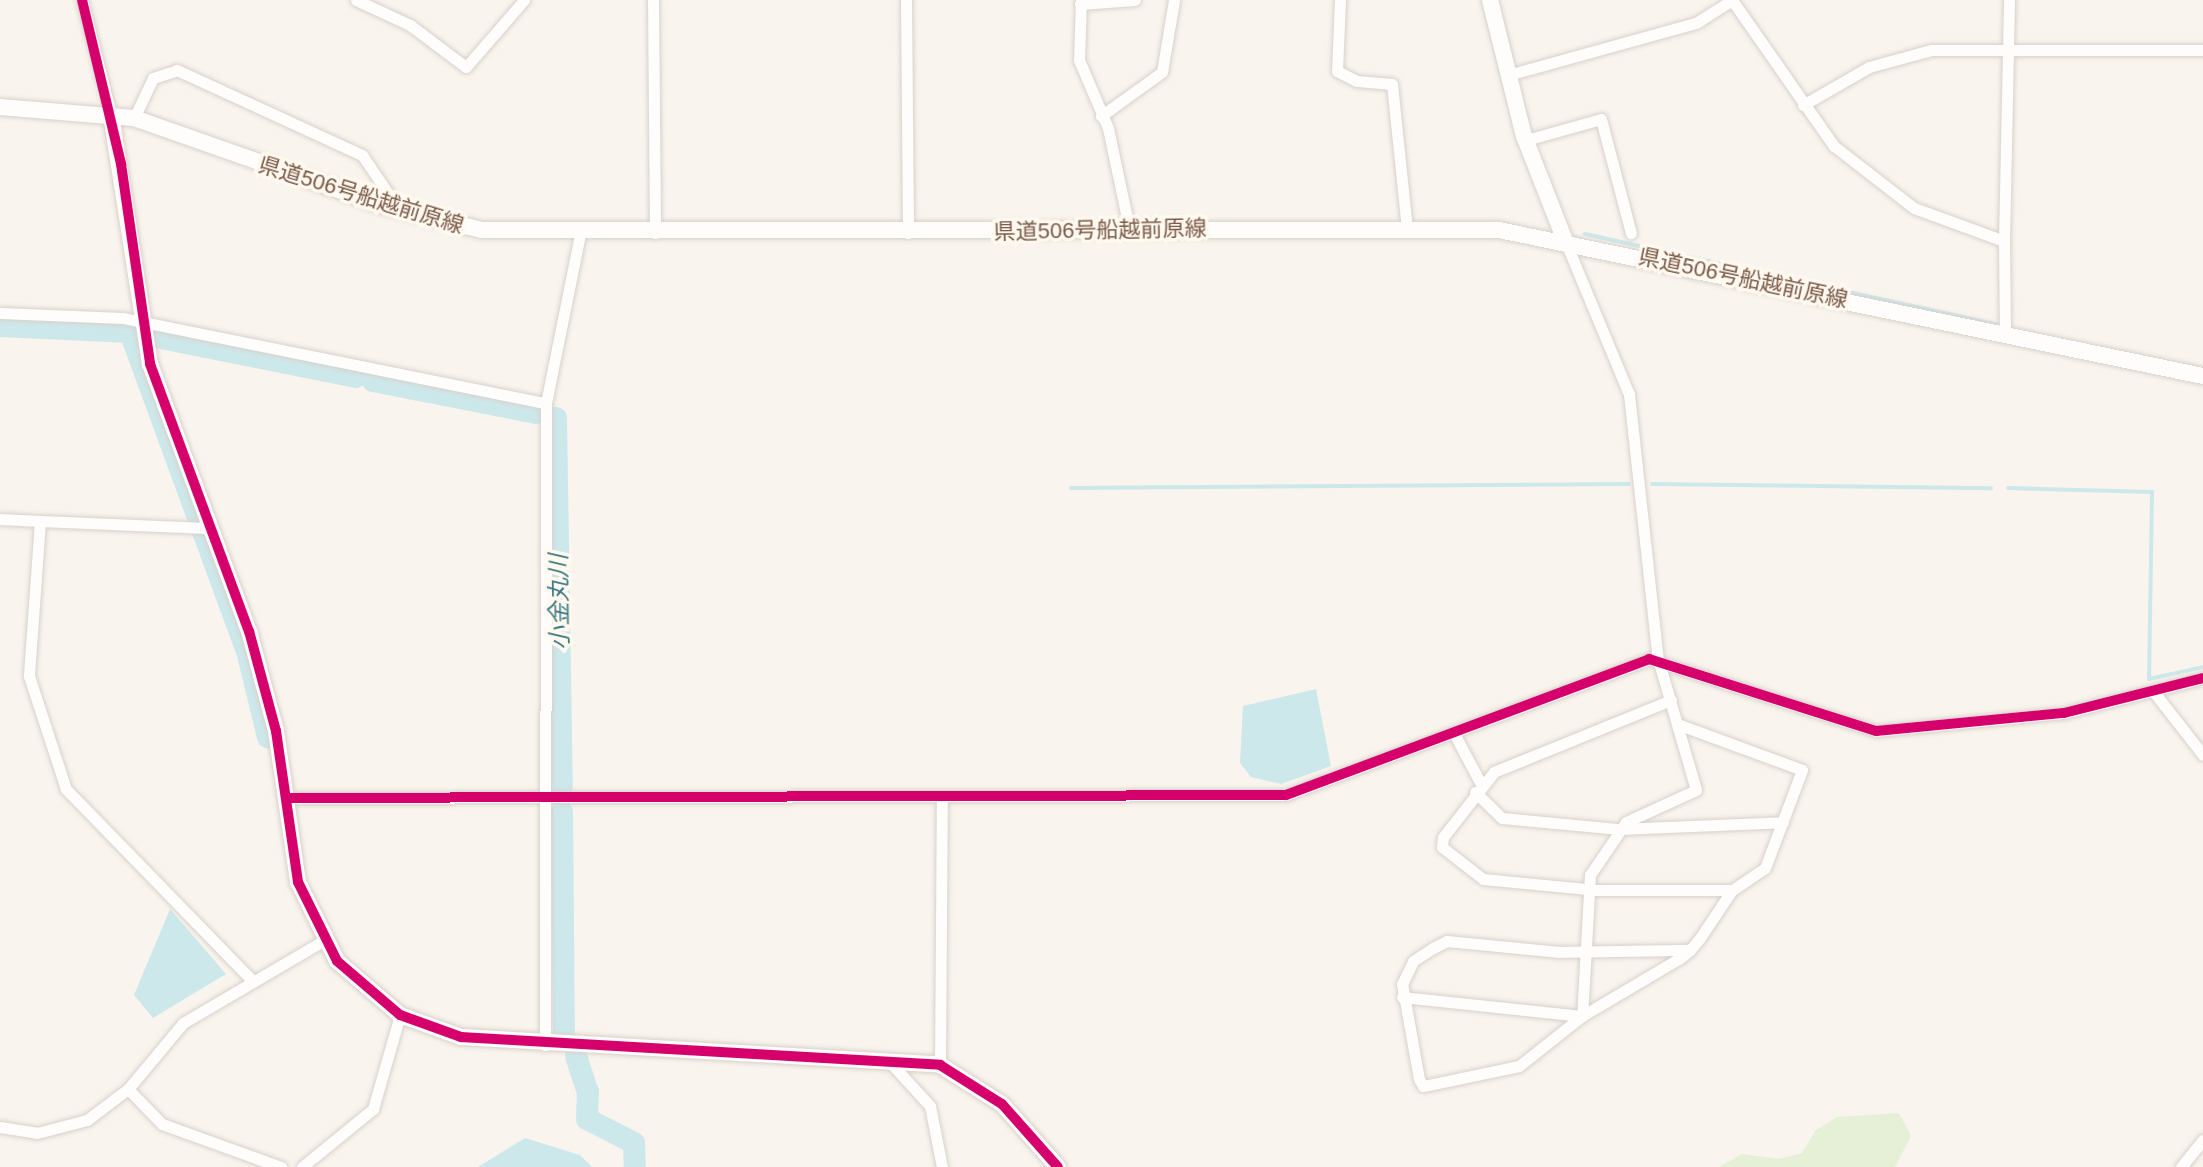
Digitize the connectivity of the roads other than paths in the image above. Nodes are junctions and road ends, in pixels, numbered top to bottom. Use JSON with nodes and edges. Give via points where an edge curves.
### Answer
{"nodes":[{"id":1,"x":82,"y":0,"type":"edge"},
{"id":2,"x":356,"y":0,"type":"edge"},
{"id":3,"x":524,"y":0,"type":"edge"},
{"id":4,"x":653,"y":0,"type":"edge"},
{"id":5,"x":906,"y":0,"type":"edge"},
{"id":6,"x":1135,"y":0,"type":"edge"},
{"id":7,"x":1174,"y":0,"type":"edge"},
{"id":8,"x":1340,"y":0,"type":"edge"},
{"id":9,"x":1490,"y":0,"type":"edge"},
{"id":10,"x":1732,"y":0,"type":"edge"},
{"id":11,"x":2009,"y":0,"type":"edge"},
{"id":12,"x":1080,"y":2,"type":"edge"},
{"id":13,"x":2203,"y":50,"type":"edge"},
{"id":14,"x":2008,"y":51,"type":"junction"},
{"id":15,"x":1508,"y":75,"type":"junction"},
{"id":16,"x":1803,"y":105,"type":"junction"},
{"id":17,"x":0,"y":107,"type":"edge"},
{"id":18,"x":111,"y":115,"type":"junction"},
{"id":19,"x":1101,"y":116,"type":"junction"},
{"id":20,"x":134,"y":118,"type":"junction"},
{"id":21,"x":1526,"y":140,"type":"junction"},
{"id":22,"x":400,"y":211,"type":"junction"},
{"id":23,"x":1129,"y":228,"type":"junction"},
{"id":24,"x":1407,"y":229,"type":"junction"},
{"id":25,"x":655,"y":233,"type":"junction"},
{"id":26,"x":908,"y":233,"type":"junction"},
{"id":27,"x":1631,"y":233,"type":"dead end"},
{"id":28,"x":580,"y":234,"type":"junction"},
{"id":29,"x":2004,"y":241,"type":"junction"},
{"id":30,"x":1566,"y":243,"type":"junction"},
{"id":31,"x":0,"y":313,"type":"edge"},
{"id":32,"x":143,"y":324,"type":"junction"},
{"id":33,"x":2005,"y":335,"type":"junction"},
{"id":34,"x":2203,"y":376,"type":"edge"},
{"id":35,"x":546,"y":403,"type":"junction"},
{"id":36,"x":0,"y":519,"type":"edge"},
{"id":37,"x":40,"y":521,"type":"junction"},
{"id":38,"x":201,"y":528,"type":"junction"},
{"id":39,"x":1658,"y":659,"type":"junction"},
{"id":40,"x":2203,"y":678,"type":"edge"},
{"id":41,"x":2153,"y":691,"type":"junction"},
{"id":42,"x":1671,"y":700,"type":"junction"},
{"id":43,"x":1680,"y":725,"type":"junction"},
{"id":44,"x":1456,"y":737,"type":"junction"},
{"id":45,"x":2203,"y":755,"type":"edge"},
{"id":46,"x":1478,"y":788,"type":"junction"},
{"id":47,"x":546,"y":796,"type":"junction"},
{"id":48,"x":942,"y":797,"type":"junction"},
{"id":49,"x":286,"y":798,"type":"junction"},
{"id":50,"x":1783,"y":822,"type":"junction"},
{"id":51,"x":1619,"y":829,"type":"junction"},
{"id":52,"x":1587,"y":888,"type":"junction"},
{"id":53,"x":1732,"y":890,"type":"junction"},
{"id":54,"x":323,"y":941,"type":"junction"},
{"id":55,"x":1690,"y":950,"type":"junction"},
{"id":56,"x":1588,"y":953,"type":"junction"},
{"id":57,"x":252,"y":980,"type":"junction"},
{"id":58,"x":1402,"y":997,"type":"junction"},
{"id":59,"x":400,"y":1015,"type":"junction"},
{"id":60,"x":1582,"y":1016,"type":"junction"},
{"id":61,"x":545,"y":1045,"type":"junction"},
{"id":62,"x":888,"y":1060,"type":"junction"},
{"id":63,"x":940,"y":1065,"type":"junction"},
{"id":64,"x":128,"y":1089,"type":"junction"},
{"id":65,"x":0,"y":1127,"type":"edge"},
{"id":66,"x":2203,"y":1140,"type":"edge"},
{"id":67,"x":281,"y":1167,"type":"edge"},
{"id":68,"x":302,"y":1167,"type":"edge"},
{"id":69,"x":942,"y":1167,"type":"edge"},
{"id":70,"x":1058,"y":1167,"type":"edge"},
{"id":71,"x":2181,"y":1167,"type":"edge"}],
"edges":[{"from":1,"to":18,"type":"street"},
{"from":2,"to":3,"type":"street","via":[[410,25],[466,67]]},
{"from":4,"to":25,"type":"street"},
{"from":5,"to":26,"type":"street"},
{"from":6,"to":12,"type":"street"},
{"from":7,"to":19,"type":"street","via":[[1162,72]]},
{"from":8,"to":24,"type":"street","via":[[1337,71],[1357,81],[1392,84]]},
{"from":9,"to":15,"type":"main road"},
{"from":10,"to":15,"type":"street","via":[[1696,23]]},
{"from":10,"to":16,"type":"street"},
{"from":11,"to":14,"type":"street"},
{"from":12,"to":19,"type":"street","via":[[1079,60]]},
{"from":13,"to":14,"type":"street"},
{"from":14,"to":16,"type":"street","via":[[1909,53],[1869,67]]},
{"from":14,"to":29,"type":"street"},
{"from":15,"to":21,"type":"main road"},
{"from":16,"to":29,"type":"street","via":[[1834,146],[1914,208]]},
{"from":17,"to":18,"type":"main road","name":"県道506号船越前原線"},
{"from":18,"to":20,"type":"main road","name":"県道506号船越前原線"},
{"from":18,"to":32,"type":"main road"},
{"from":19,"to":23,"type":"street"},
{"from":20,"to":22,"type":"main road","name":"県道506号船越前原線"},
{"from":20,"to":22,"type":"street","via":[[153,78],[177,70],[362,155]]},
{"from":21,"to":27,"type":"street","via":[[1601,119]]},
{"from":21,"to":30,"type":"main road"},
{"from":22,"to":28,"type":"main road","name":"県道506号船越前原線","via":[[482,230]]},
{"from":23,"to":24,"type":"main road","name":"県道506号船越前原線"},
{"from":23,"to":26,"type":"main road","name":"県道506号船越前原線"},
{"from":24,"to":30,"type":"main road","name":"県道506号船越前原線","via":[[1499,230]]},
{"from":25,"to":26,"type":"main road","name":"県道506号船越前原線"},
{"from":25,"to":28,"type":"main road","name":"県道506号船越前原線"},
{"from":28,"to":35,"type":"street"},
{"from":29,"to":33,"type":"street"},
{"from":30,"to":33,"type":"main road","name":"県道506号船越前原線"},
{"from":30,"to":39,"type":"street","via":[[1629,394]]},
{"from":31,"to":32,"type":"street"},
{"from":32,"to":35,"type":"street"},
{"from":32,"to":38,"type":"main road"},
{"from":33,"to":34,"type":"main road","name":"県道506号船越前原線"},
{"from":35,"to":47,"type":"street"},
{"from":36,"to":37,"type":"street"},
{"from":37,"to":38,"type":"street"},
{"from":37,"to":57,"type":"street","via":[[29,676],[57,770],[95,826],[187,906]]},
{"from":38,"to":49,"type":"main road","via":[[264,679]]},
{"from":39,"to":41,"type":"street","via":[[1773,703],[1876,731],[2002,721]]},
{"from":39,"to":42,"type":"street"},
{"from":39,"to":44,"type":"street","via":[[1569,685]]},
{"from":40,"to":41,"type":"street"},
{"from":41,"to":45,"type":"street"},
{"from":42,"to":43,"type":"street"},
{"from":42,"to":46,"type":"street","via":[[1585,731]]},
{"from":43,"to":50,"type":"street","via":[[1802,770]]},
{"from":43,"to":51,"type":"street","via":[[1696,790]]},
{"from":44,"to":46,"type":"street"},
{"from":44,"to":48,"type":"street","via":[[1286,795]]},
{"from":46,"to":51,"type":"street","via":[[1502,818]]},
{"from":46,"to":52,"type":"street","via":[[1443,837],[1449,853],[1483,879]]},
{"from":47,"to":48,"type":"street"},
{"from":47,"to":49,"type":"street"},
{"from":47,"to":61,"type":"street"},
{"from":48,"to":63,"type":"street"},
{"from":49,"to":54,"type":"main road","via":[[298,882]]},
{"from":50,"to":51,"type":"street"},
{"from":50,"to":53,"type":"street","via":[[1765,868]]},
{"from":51,"to":52,"type":"street"},
{"from":52,"to":53,"type":"street"},
{"from":52,"to":56,"type":"street"},
{"from":53,"to":55,"type":"street"},
{"from":54,"to":57,"type":"street"},
{"from":54,"to":59,"type":"main road"},
{"from":55,"to":56,"type":"street"},
{"from":55,"to":60,"type":"street","via":[[1650,982]]},
{"from":56,"to":58,"type":"street","via":[[1447,941],[1413,961]]},
{"from":56,"to":60,"type":"street"},
{"from":57,"to":64,"type":"street","via":[[183,1023]]},
{"from":58,"to":60,"type":"street"},
{"from":58,"to":60,"type":"street","via":[[1423,1086],[1519,1066]]},
{"from":59,"to":61,"type":"main road","via":[[461,1037]]},
{"from":59,"to":68,"type":"street","via":[[373,1109]]},
{"from":61,"to":62,"type":"main road"},
{"from":62,"to":63,"type":"main road"},
{"from":62,"to":69,"type":"street","via":[[930,1106]]},
{"from":63,"to":70,"type":"main road","via":[[1002,1104]]},
{"from":64,"to":65,"type":"street","via":[[67,1127],[37,1133]]},
{"from":64,"to":67,"type":"street","via":[[162,1124]]},
{"from":66,"to":71,"type":"street"}]}
